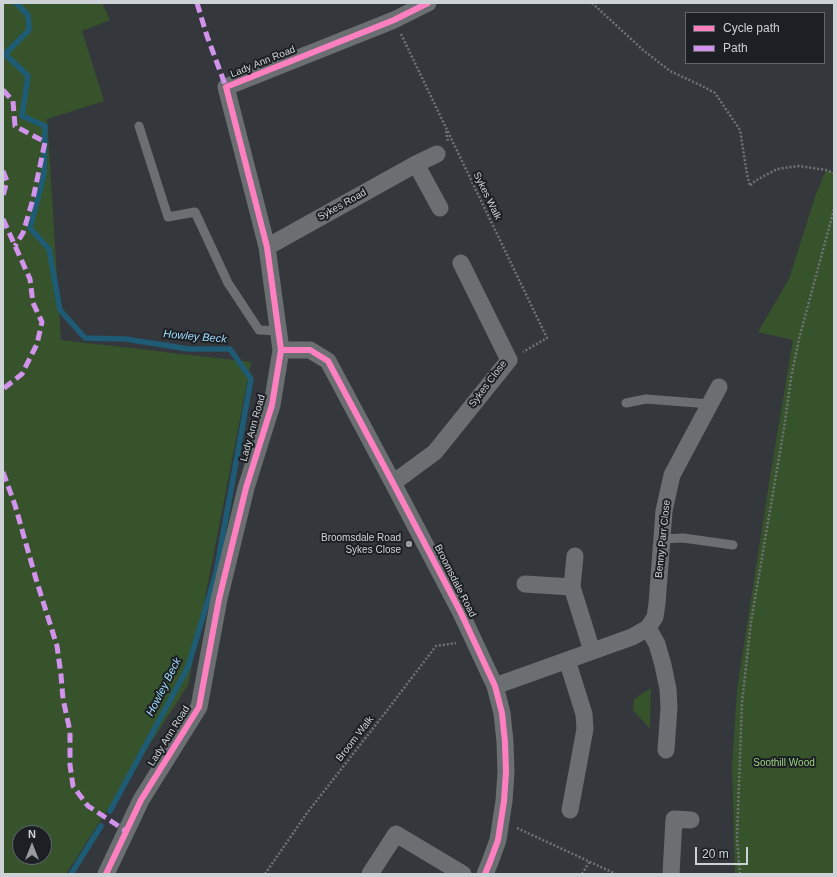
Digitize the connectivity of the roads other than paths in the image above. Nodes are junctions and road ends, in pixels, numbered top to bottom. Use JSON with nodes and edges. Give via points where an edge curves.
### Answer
{"nodes":[{"id":1,"x":428,"y":3,"type":"edge"},
{"id":2,"x":139,"y":126,"type":"dead end"},
{"id":3,"x":437,"y":154,"type":"dead end"},
{"id":4,"x":416,"y":164,"type":"junction"},
{"id":5,"x":440,"y":208,"type":"dead end"},
{"id":6,"x":267,"y":247,"type":"junction"},
{"id":7,"x":461,"y":263,"type":"dead end"},
{"id":8,"x":279,"y":331,"type":"junction"},
{"id":9,"x":281,"y":350,"type":"junction"},
{"id":10,"x":719,"y":387,"type":"dead end"},
{"id":11,"x":626,"y":402,"type":"dead end"},
{"id":12,"x":710,"y":404,"type":"junction"},
{"id":13,"x":393,"y":483,"type":"junction"},
{"id":14,"x":661,"y":539,"type":"junction"},
{"id":15,"x":733,"y":545,"type":"dead end"},
{"id":16,"x":575,"y":556,"type":"dead end"},
{"id":17,"x":525,"y":584,"type":"dead end"},
{"id":18,"x":572,"y":587,"type":"junction"},
{"id":19,"x":648,"y":628,"type":"junction"},
{"id":20,"x":592,"y":651,"type":"junction"},
{"id":21,"x":567,"y":660,"type":"junction"},
{"id":22,"x":496,"y":686,"type":"junction"},
{"id":23,"x":666,"y":750,"type":"dead end"},
{"id":24,"x":570,"y":810,"type":"dead end"},
{"id":25,"x":691,"y":820,"type":"dead end"},
{"id":26,"x":106,"y":874,"type":"edge"},
{"id":27,"x":370,"y":874,"type":"edge"},
{"id":28,"x":463,"y":874,"type":"edge"},
{"id":29,"x":485,"y":874,"type":"edge"},
{"id":30,"x":671,"y":874,"type":"edge"}],
"edges":[{"from":1,"to":6,"type":"street","name":"Lady Ann Road","via":[[394,20],[226,87]]},
{"from":2,"to":8,"type":"lane","via":[[168,217],[195,212],[228,283],[259,330]]},
{"from":3,"to":4,"type":"street","name":"Sykes Road"},
{"from":4,"to":5,"type":"street"},
{"from":4,"to":6,"type":"street","name":"Sykes Road"},
{"from":6,"to":8,"type":"street","name":"Lady Ann Road"},
{"from":7,"to":13,"type":"street","name":"Sykes Close","via":[[508,360],[435,452]]},
{"from":8,"to":9,"type":"street","name":"Lady Ann Road"},
{"from":9,"to":13,"type":"street","name":"Broomsdale Road","via":[[310,350],[328,361]]},
{"from":9,"to":26,"type":"street","name":"Lady Ann Road","via":[[272,405],[246,488],[219,599],[199,707],[141,800]]},
{"from":10,"to":12,"type":"street","name":"Benny Parr Close"},
{"from":11,"to":12,"type":"lane","via":[[646,399]]},
{"from":12,"to":14,"type":"street","name":"Benny Parr Close","via":[[672,475]]},
{"from":13,"to":22,"type":"street","name":"Broomsdale Road"},
{"from":14,"to":15,"type":"lane","via":[[684,538]]},
{"from":14,"to":19,"type":"street","name":"Benny Parr Close","via":[[655,618]]},
{"from":16,"to":18,"type":"street"},
{"from":17,"to":18,"type":"street"},
{"from":18,"to":20,"type":"street"},
{"from":19,"to":20,"type":"street","via":[[632,637]]},
{"from":19,"to":23,"type":"street","via":[[657,644],[668,689]]},
{"from":20,"to":21,"type":"street"},
{"from":21,"to":22,"type":"street"},
{"from":21,"to":24,"type":"street","via":[[584,714],[585,730]]},
{"from":22,"to":29,"type":"street","name":"Broomsdale Road","via":[[505,742],[504,801],[498,840]]},
{"from":25,"to":30,"type":"street","via":[[674,819]]},
{"from":27,"to":28,"type":"street","via":[[396,834]]}]}
